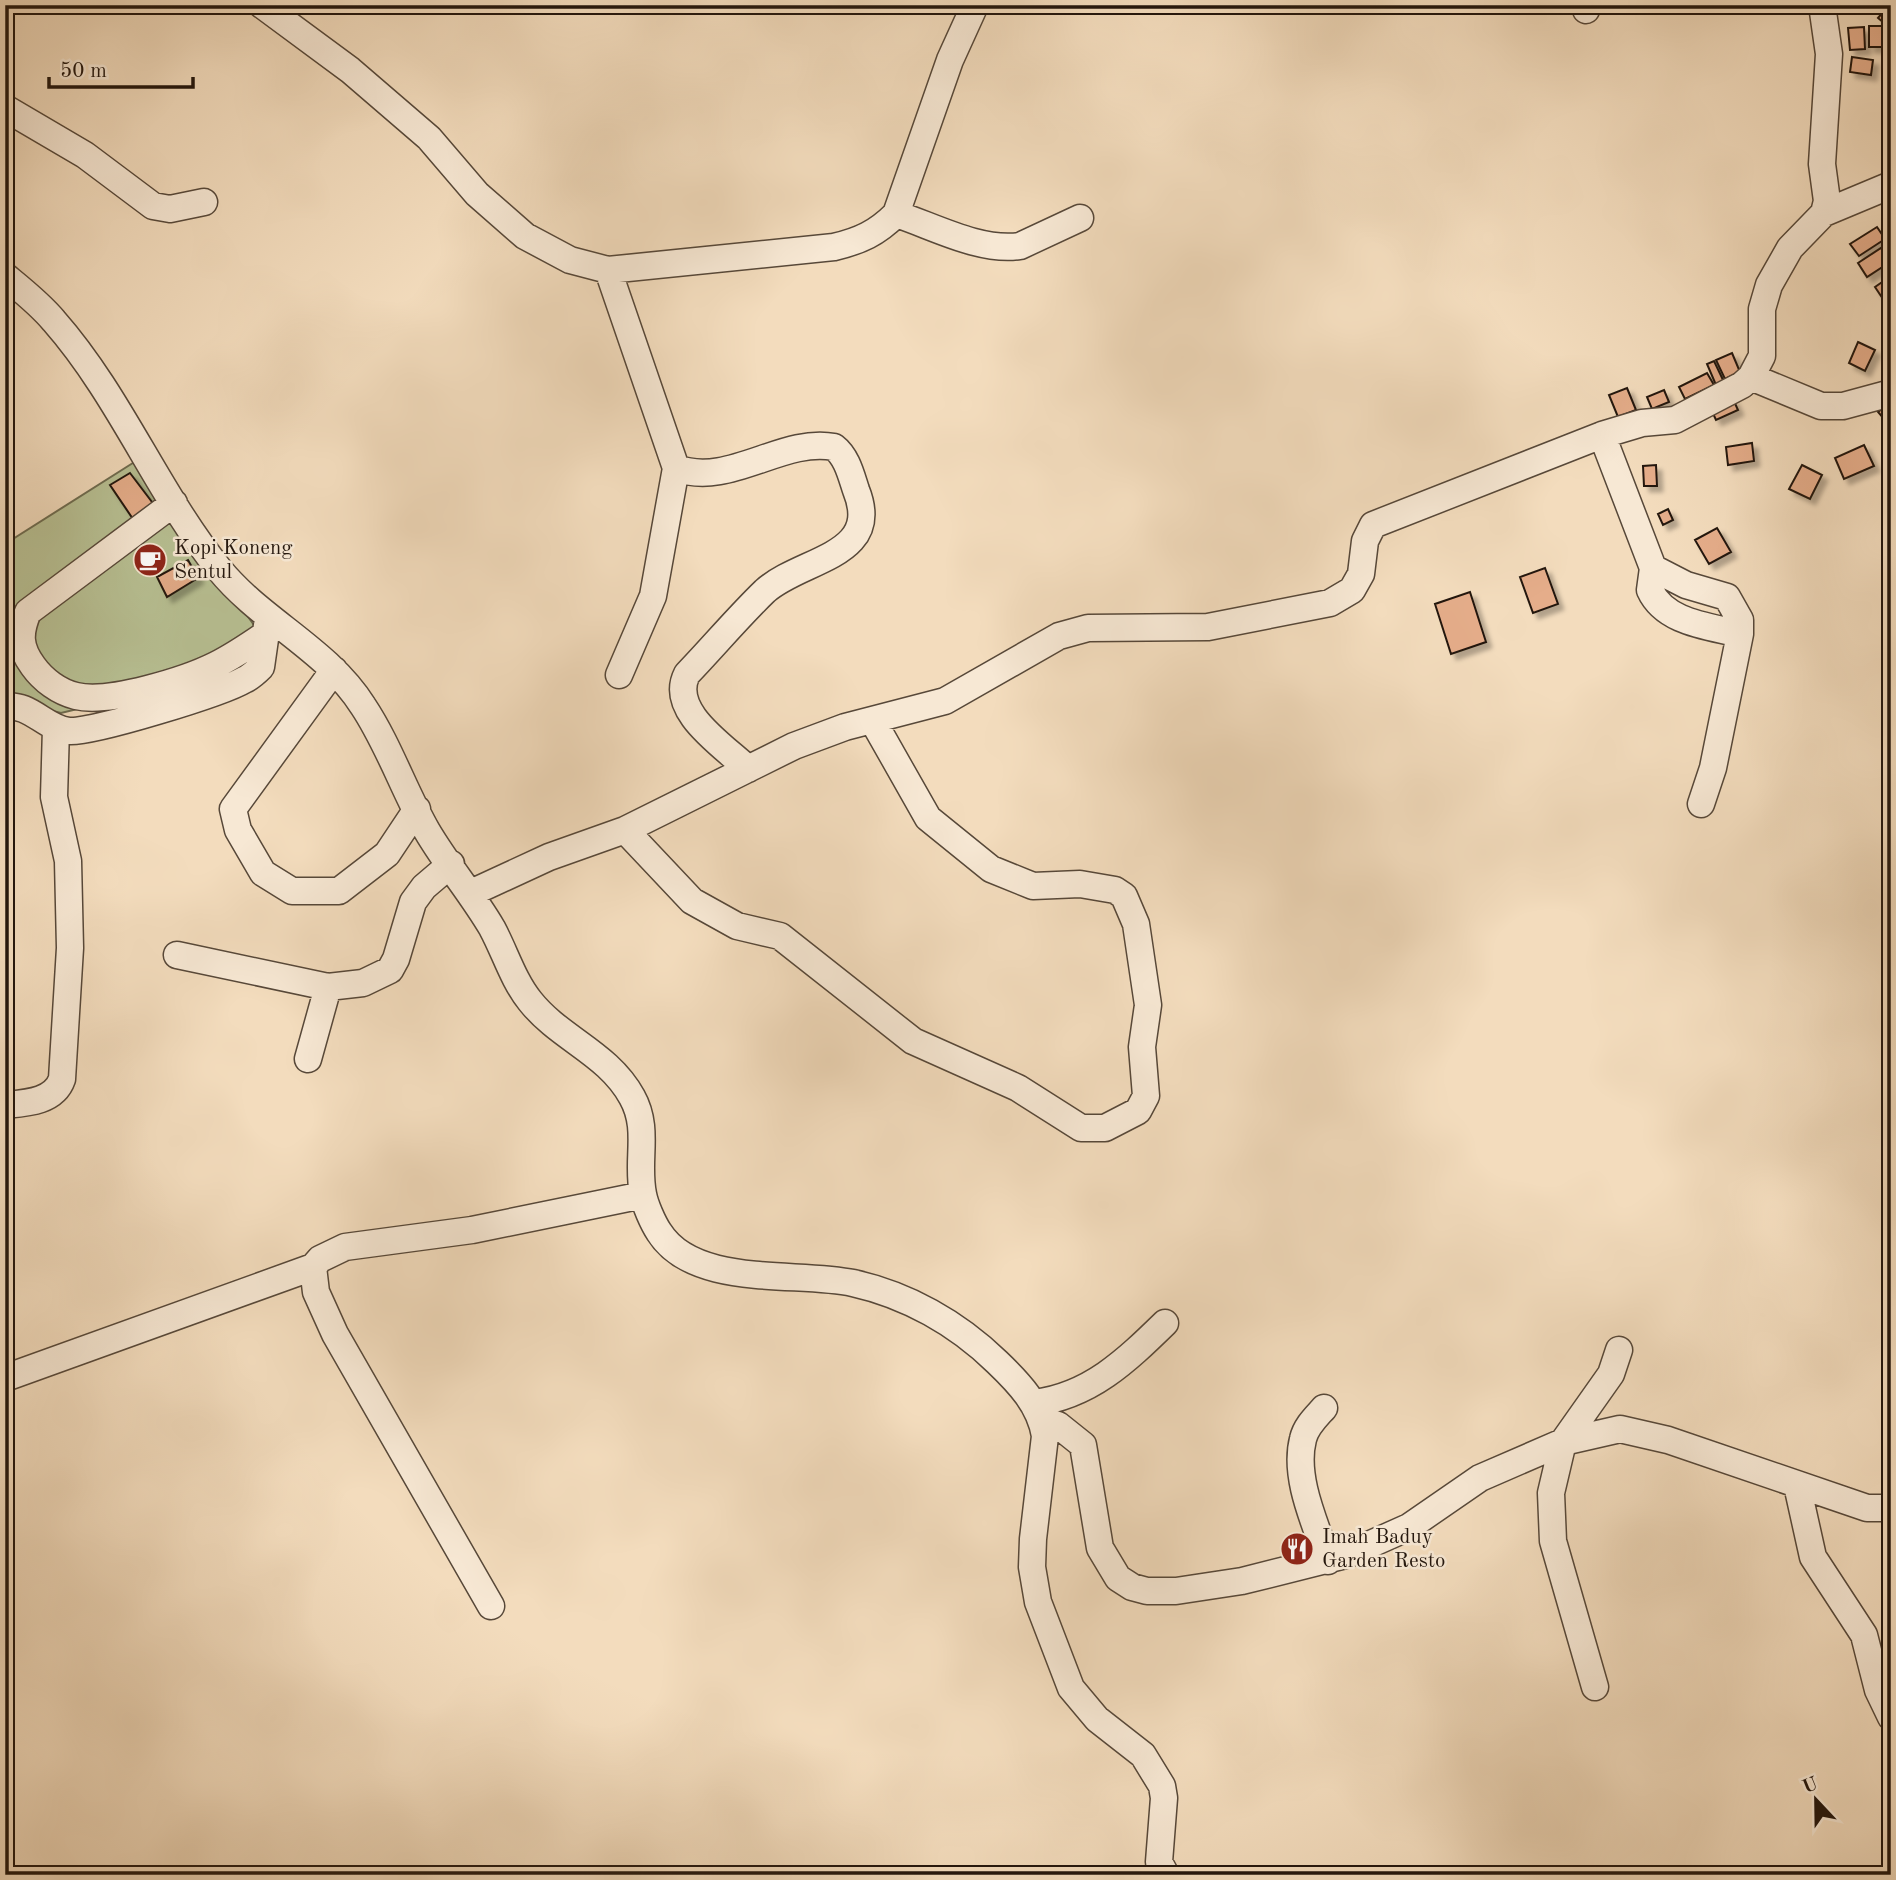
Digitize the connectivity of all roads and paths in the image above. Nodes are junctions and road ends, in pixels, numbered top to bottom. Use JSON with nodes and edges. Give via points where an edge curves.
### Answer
{"nodes":[{"id":1,"x":262,"y":5,"type":"edge"},
{"id":2,"x":975,"y":5,"type":"edge"},
{"id":3,"x":1822,"y":5,"type":"edge"},
{"id":4,"x":5,"y":108,"type":"edge"},
{"id":5,"x":1891,"y":185,"type":"edge"},
{"id":6,"x":204,"y":202,"type":"dead end"},
{"id":7,"x":1824,"y":213,"type":"junction"},
{"id":8,"x":896,"y":214,"type":"junction"},
{"id":9,"x":1080,"y":218,"type":"dead end"},
{"id":10,"x":608,"y":270,"type":"junction"},
{"id":11,"x":5,"y":276,"type":"edge"},
{"id":12,"x":1751,"y":377,"type":"junction"},
{"id":13,"x":1891,"y":393,"type":"edge"},
{"id":14,"x":1602,"y":435,"type":"junction"},
{"id":15,"x":676,"y":468,"type":"junction"},
{"id":16,"x":174,"y":503,"type":"junction"},
{"id":17,"x":267,"y":625,"type":"junction"},
{"id":18,"x":334,"y":670,"type":"junction"},
{"id":19,"x":619,"y":675,"type":"dead end"},
{"id":20,"x":5,"y":707,"type":"edge"},
{"id":21,"x":873,"y":721,"type":"junction"},
{"id":22,"x":56,"y":728,"type":"junction"},
{"id":23,"x":748,"y":769,"type":"junction"},
{"id":24,"x":1701,"y":804,"type":"dead end"},
{"id":25,"x":416,"y":809,"type":"junction"},
{"id":26,"x":625,"y":830,"type":"junction"},
{"id":27,"x":451,"y":864,"type":"junction"},
{"id":28,"x":471,"y":893,"type":"junction"},
{"id":29,"x":177,"y":955,"type":"dead end"},
{"id":30,"x":328,"y":987,"type":"junction"},
{"id":31,"x":308,"y":1059,"type":"dead end"},
{"id":32,"x":5,"y":1105,"type":"edge"},
{"id":33,"x":643,"y":1195,"type":"junction"},
{"id":34,"x":313,"y":1267,"type":"junction"},
{"id":35,"x":1165,"y":1323,"type":"dead end"},
{"id":36,"x":1619,"y":1350,"type":"dead end"},
{"id":37,"x":5,"y":1378,"type":"edge"},
{"id":38,"x":1324,"y":1408,"type":"dead end"},
{"id":39,"x":1038,"y":1412,"type":"junction"},
{"id":40,"x":1563,"y":1442,"type":"junction"},
{"id":41,"x":1797,"y":1485,"type":"junction"},
{"id":42,"x":1891,"y":1508,"type":"edge"},
{"id":43,"x":1328,"y":1561,"type":"junction"},
{"id":44,"x":491,"y":1606,"type":"dead end"},
{"id":45,"x":1595,"y":1687,"type":"dead end"},
{"id":46,"x":1891,"y":1717,"type":"edge"},
{"id":47,"x":1166,"y":1875,"type":"edge"}],
"edges":[{"from":1,"to":10,"type":"street","via":[[350,70],[429,138],[477,194],[525,236],[570,261]]},
{"from":2,"to":8,"type":"street","via":[[950,60]]},
{"from":3,"to":7,"type":"street","via":[[1829,54],[1822,164],[1827,189]]},
{"from":4,"to":6,"type":"street","via":[[85,155],[153,206],[170,209]]},
{"from":5,"to":7,"type":"street"},
{"from":7,"to":12,"type":"street","via":[[1790,248],[1769,285],[1762,309],[1762,356]]},
{"from":8,"to":9,"type":"street","via":[[1009,247]]},
{"from":8,"to":10,"type":"street","via":[[861,241],[834,247]]},
{"from":10,"to":15,"type":"street"},
{"from":11,"to":16,"type":"street","via":[[53,319],[85,360]]},
{"from":12,"to":13,"type":"street","via":[[1821,407]]},
{"from":12,"to":14,"type":"street","via":[[1675,420],[1642,423]]},
{"from":14,"to":21,"type":"street","via":[[1373,526],[1365,541],[1361,575],[1352,590],[1330,603],[1208,627],[1088,628],[1035,647],[945,701]]},
{"from":14,"to":24,"type":"street","via":[[1653,568],[1686,586],[1727,597],[1740,620],[1713,768]]},
{"from":15,"to":19,"type":"street","via":[[653,596]]},
{"from":15,"to":23,"type":"street","via":[[712,473],[813,446],[834,447],[844,458],[863,506],[863,522],[845,547],[766,591],[682,683],[683,699],[695,718]]},
{"from":16,"to":17,"type":"street","via":[[223,574]]},
{"from":16,"to":17,"type":"street","via":[[28,612],[20,631],[23,653],[43,679],[76,696],[110,696],[215,666]]},
{"from":17,"to":18,"type":"street"},
{"from":17,"to":22,"type":"street","via":[[261,667],[245,680],[99,727]]},
{"from":18,"to":25,"type":"street","via":[[364,706]]},
{"from":18,"to":25,"type":"street","via":[[233,809],[251,855],[264,873],[292,891],[339,891],[387,854]]},
{"from":20,"to":22,"type":"street","via":[[22,708]]},
{"from":21,"to":23,"type":"street","via":[[794,746]]},
{"from":21,"to":26,"type":"street","via":[[928,818],[991,869],[1033,886],[1080,884],[1124,896],[1136,924],[1148,1005],[1142,1047],[1146,1096],[1138,1111],[1105,1128],[1081,1128],[1018,1088],[913,1041],[780,936],[737,926],[692,901]]},
{"from":22,"to":32,"type":"street","via":[[54,797],[68,861],[70,948],[62,1079],[44,1097]]},
{"from":23,"to":26,"type":"street"},
{"from":25,"to":27,"type":"street"},
{"from":26,"to":28,"type":"street","via":[[549,857]]},
{"from":27,"to":28,"type":"street"},
{"from":27,"to":30,"type":"street","via":[[413,902],[390,970],[363,983]]},
{"from":28,"to":33,"type":"street","via":[[529,1000],[603,1059],[634,1100],[643,1129]]},
{"from":29,"to":30,"type":"street"},
{"from":30,"to":31,"type":"street"},
{"from":33,"to":34,"type":"street","via":[[472,1230],[345,1247]]},
{"from":33,"to":39,"type":"street","via":[[659,1233],[691,1262],[851,1283],[902,1298],[987,1352],[1015,1379]]},
{"from":34,"to":37,"type":"street"},
{"from":34,"to":44,"type":"street","via":[[316,1292],[335,1334]]},
{"from":35,"to":39,"type":"street","via":[[1111,1374]]},
{"from":36,"to":40,"type":"street","via":[[1611,1374]]},
{"from":38,"to":43,"type":"street","via":[[1309,1424],[1300,1455],[1306,1493]]},
{"from":39,"to":43,"type":"street","via":[[1083,1445],[1100,1548],[1118,1578],[1132,1587],[1176,1591],[1291,1572]]},
{"from":39,"to":47,"type":"street","via":[[1044,1465],[1032,1567],[1038,1602],[1071,1688],[1097,1719],[1143,1755],[1162,1786],[1160,1862]]},
{"from":40,"to":41,"type":"street","via":[[1630,1429]]},
{"from":40,"to":43,"type":"street","via":[[1480,1478],[1409,1527]]},
{"from":40,"to":45,"type":"street","via":[[1551,1493],[1551,1525]]},
{"from":41,"to":42,"type":"street","via":[[1867,1508]]},
{"from":41,"to":46,"type":"street","via":[[1813,1557],[1864,1635],[1878,1690]]}]}
